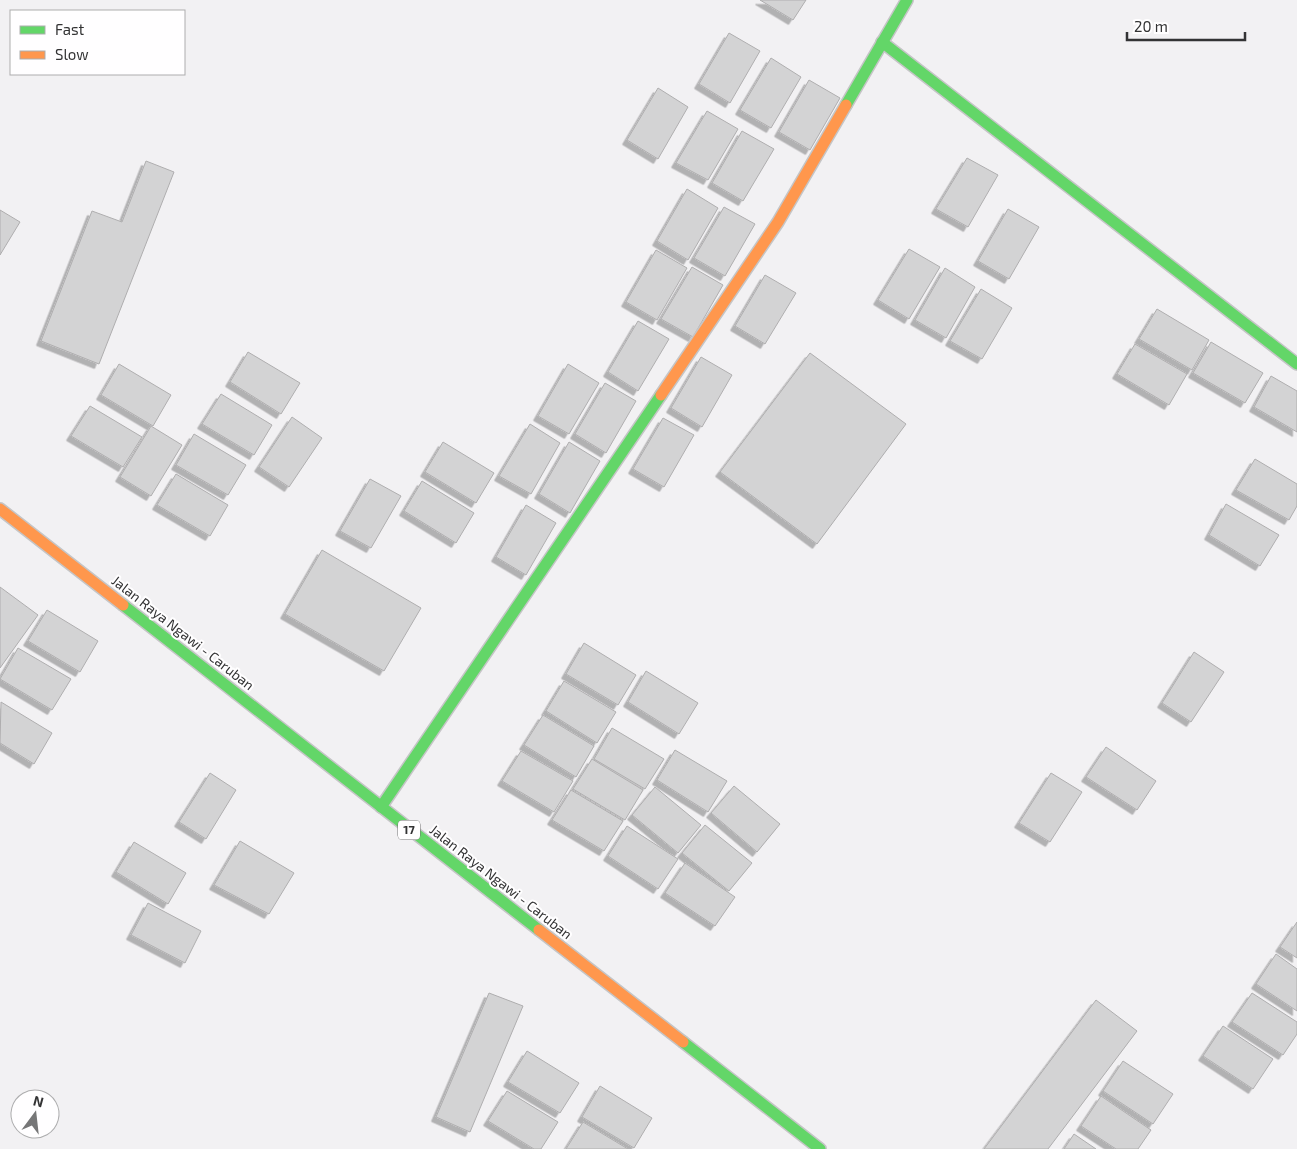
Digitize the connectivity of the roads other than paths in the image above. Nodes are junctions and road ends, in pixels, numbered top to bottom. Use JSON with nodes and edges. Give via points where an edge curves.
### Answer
{"nodes":[{"id":1,"x":907,"y":0,"type":"edge"},
{"id":2,"x":882,"y":42,"type":"junction"},
{"id":3,"x":1297,"y":364,"type":"edge"},
{"id":4,"x":0,"y":508,"type":"edge"},
{"id":5,"x":381,"y":808,"type":"junction"},
{"id":6,"x":820,"y":1149,"type":"edge"}],
"edges":[{"from":1,"to":2,"type":"main road"},
{"from":2,"to":3,"type":"main road"},
{"from":2,"to":5,"type":"main road","via":[[778,222]]},
{"from":4,"to":5,"type":"main road","name":"Jalan Raya Ngawi - Caruban","number":"17"},
{"from":5,"to":6,"type":"main road","name":"Jalan Raya Ngawi - Caruban","number":"17"}]}
